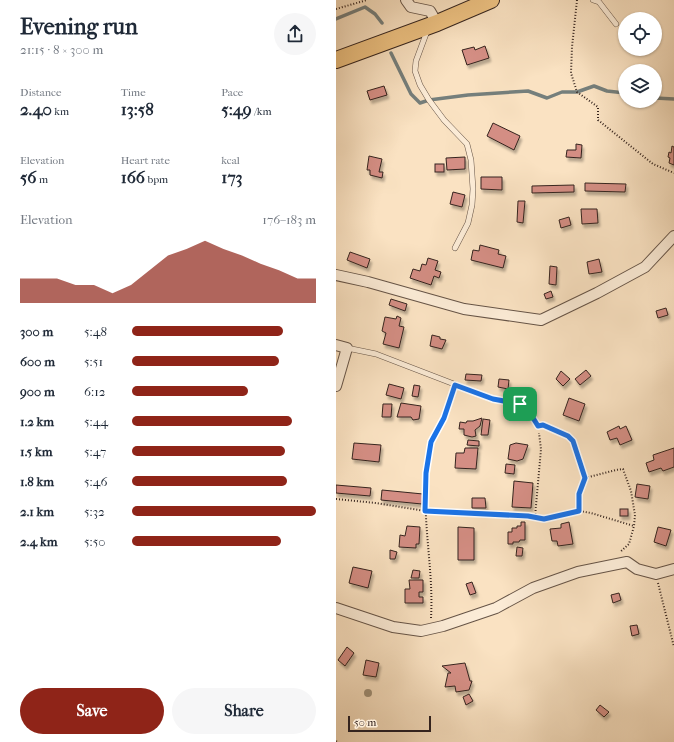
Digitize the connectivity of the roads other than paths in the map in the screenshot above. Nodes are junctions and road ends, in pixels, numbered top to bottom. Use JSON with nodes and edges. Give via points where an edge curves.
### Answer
{"nodes":[{"id":1,"x":406,"y":0,"type":"edge"},
{"id":2,"x":491,"y":0,"type":"edge"},
{"id":3,"x":593,"y":0,"type":"edge"},
{"id":4,"x":616,"y":24,"type":"dead end"},
{"id":5,"x":430,"y":25,"type":"junction"},
{"id":6,"x":336,"y":60,"type":"edge"},
{"id":7,"x":674,"y":236,"type":"edge"},
{"id":8,"x":455,"y":248,"type":"dead end"},
{"id":9,"x":336,"y":275,"type":"edge"},
{"id":10,"x":336,"y":345,"type":"edge"},
{"id":11,"x":347,"y":348,"type":"junction"},
{"id":12,"x":336,"y":386,"type":"edge"},
{"id":13,"x":538,"y":426,"type":"road end"},
{"id":14,"x":674,"y":569,"type":"edge"},
{"id":15,"x":336,"y":608,"type":"edge"}],
"edges":[{"from":1,"to":5,"type":"street","via":[[411,7],[430,10]]},
{"from":2,"to":5,"type":"main road"},
{"from":3,"to":4,"type":"lane","via":[[599,2]]},
{"from":5,"to":6,"type":"main road"},
{"from":5,"to":8,"type":"lane","via":[[416,61],[415,71],[429,100],[467,144],[471,160],[472,205],[468,223]]},
{"from":7,"to":9,"type":"street","via":[[645,267],[541,320],[464,309]]},
{"from":10,"to":11,"type":"street"},
{"from":11,"to":12,"type":"street"},
{"from":11,"to":13,"type":"lane","via":[[376,354],[493,399],[520,404],[530,413]]},
{"from":14,"to":15,"type":"street","via":[[656,574],[637,569],[627,562],[609,564],[570,574],[533,588],[496,608],[422,631],[393,627]]}]}
